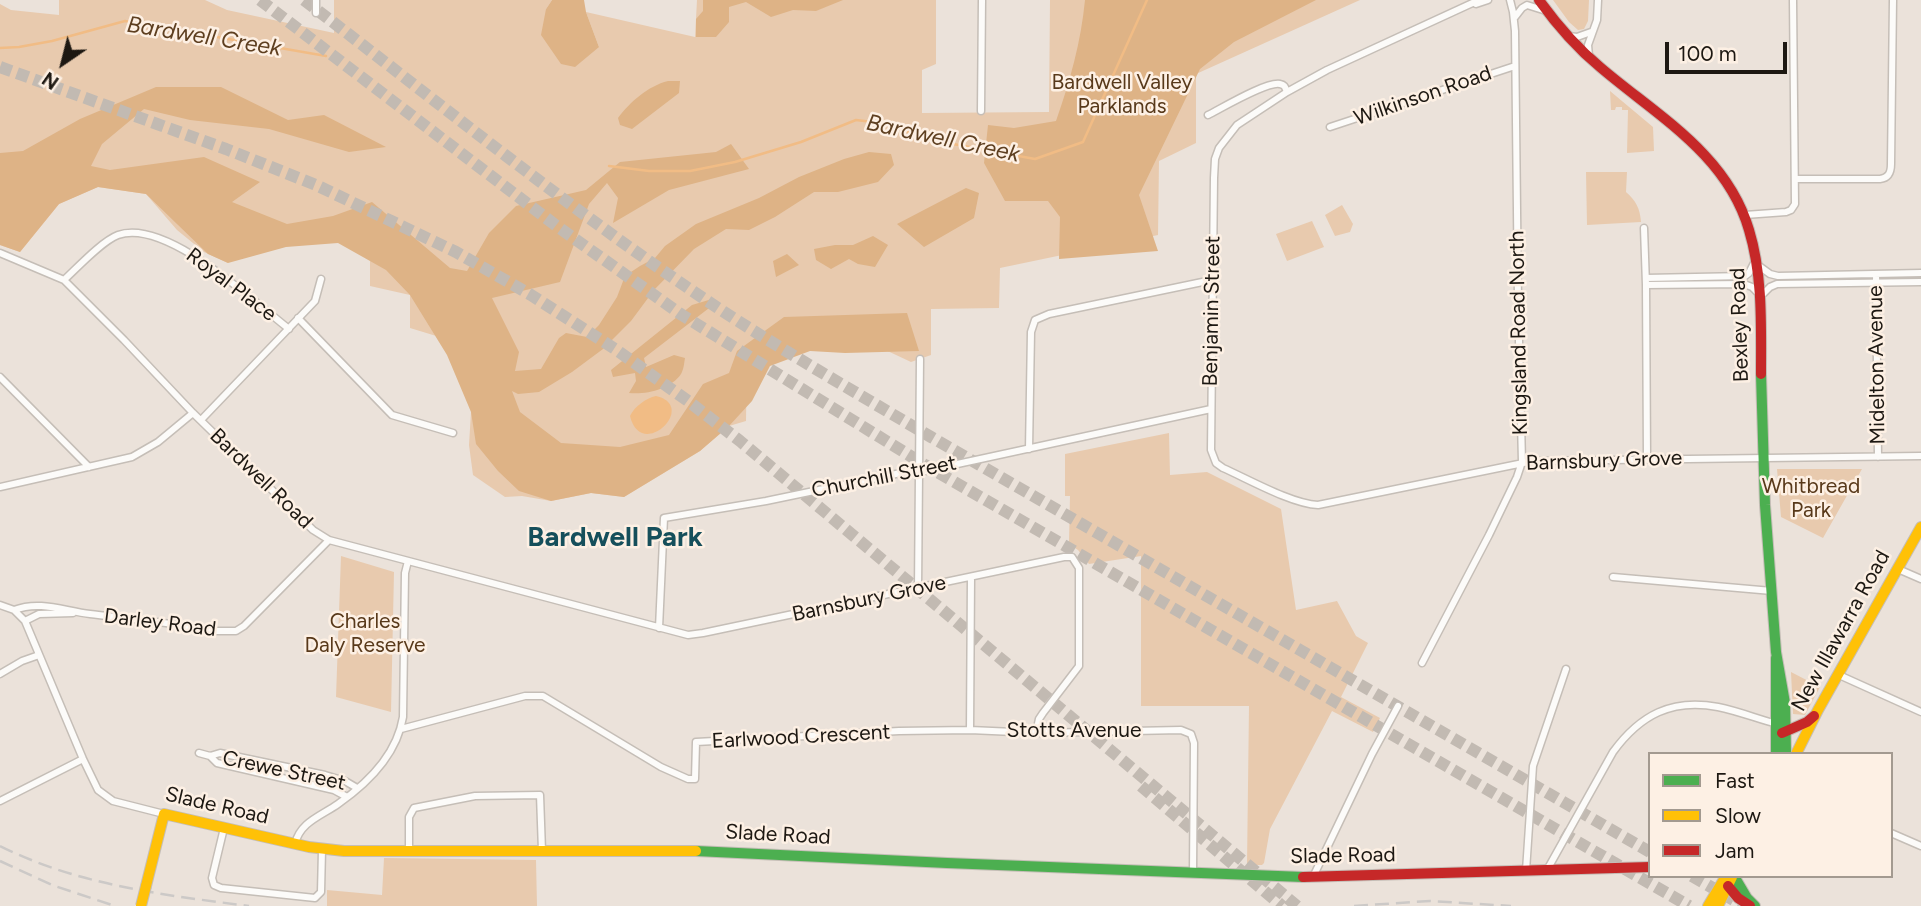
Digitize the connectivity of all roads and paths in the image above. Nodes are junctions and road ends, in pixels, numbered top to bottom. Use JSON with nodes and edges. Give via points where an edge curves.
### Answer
{"nodes":[{"id":1,"x":316,"y":0,"type":"edge"},
{"id":2,"x":982,"y":0,"type":"edge"},
{"id":3,"x":1479,"y":0,"type":"edge"},
{"id":4,"x":1488,"y":0,"type":"edge"},
{"id":5,"x":1539,"y":0,"type":"edge"},
{"id":6,"x":1598,"y":0,"type":"edge"},
{"id":7,"x":1793,"y":0,"type":"edge"},
{"id":8,"x":1893,"y":0,"type":"edge"},
{"id":9,"x":1510,"y":1,"type":"edge"},
{"id":10,"x":1471,"y":5,"type":"junction"},
{"id":11,"x":1546,"y":11,"type":"junction"},
{"id":12,"x":316,"y":13,"type":"dead end"},
{"id":13,"x":1514,"y":19,"type":"junction"},
{"id":14,"x":1591,"y":32,"type":"junction"},
{"id":15,"x":1564,"y":34,"type":"junction"},
{"id":16,"x":1590,"y":58,"type":"junction"},
{"id":17,"x":1515,"y":66,"type":"junction"},
{"id":18,"x":1287,"y":92,"type":"junction"},
{"id":19,"x":981,"y":111,"type":"dead end"},
{"id":20,"x":1208,"y":115,"type":"dead end"},
{"id":21,"x":1330,"y":127,"type":"dead end"},
{"id":22,"x":1795,"y":179,"type":"junction"},
{"id":23,"x":1745,"y":215,"type":"junction"},
{"id":24,"x":1644,"y":228,"type":"dead end"},
{"id":25,"x":0,"y":253,"type":"edge"},
{"id":26,"x":1758,"y":262,"type":"junction"},
{"id":27,"x":1921,"y":273,"type":"edge"},
{"id":28,"x":1876,"y":274,"type":"junction"},
{"id":29,"x":321,"y":279,"type":"dead end"},
{"id":30,"x":64,"y":280,"type":"junction"},
{"id":31,"x":1212,"y":281,"type":"junction"},
{"id":32,"x":1646,"y":282,"type":"junction"},
{"id":33,"x":1921,"y":282,"type":"edge"},
{"id":34,"x":1876,"y":283,"type":"junction"},
{"id":35,"x":1760,"y":296,"type":"junction"},
{"id":36,"x":298,"y":318,"type":"junction"},
{"id":37,"x":289,"y":329,"type":"junction"},
{"id":38,"x":919,"y":359,"type":"dead end"},
{"id":39,"x":0,"y":377,"type":"edge"},
{"id":40,"x":1212,"y":409,"type":"junction"},
{"id":41,"x":193,"y":413,"type":"junction"},
{"id":42,"x":201,"y":420,"type":"junction"},
{"id":43,"x":453,"y":433,"type":"dead end"},
{"id":44,"x":1029,"y":449,"type":"junction"},
{"id":45,"x":1921,"y":456,"type":"edge"},
{"id":46,"x":1763,"y":457,"type":"junction"},
{"id":47,"x":1878,"y":457,"type":"junction"},
{"id":48,"x":1647,"y":458,"type":"junction"},
{"id":49,"x":1522,"y":462,"type":"junction"},
{"id":50,"x":1216,"y":463,"type":"joint"},
{"id":51,"x":89,"y":467,"type":"junction"},
{"id":52,"x":920,"y":470,"type":"junction"},
{"id":53,"x":0,"y":487,"type":"edge"},
{"id":54,"x":1921,"y":527,"type":"edge"},
{"id":55,"x":329,"y":540,"type":"junction"},
{"id":56,"x":408,"y":561,"type":"junction"},
{"id":57,"x":1898,"y":569,"type":"junction"},
{"id":58,"x":971,"y":577,"type":"junction"},
{"id":59,"x":1613,"y":577,"type":"dead end"},
{"id":60,"x":1921,"y":579,"type":"edge"},
{"id":61,"x":918,"y":589,"type":"junction"},
{"id":62,"x":1772,"y":591,"type":"junction"},
{"id":63,"x":0,"y":605,"type":"edge"},
{"id":64,"x":14,"y":610,"type":"junction"},
{"id":65,"x":79,"y":613,"type":"junction"},
{"id":66,"x":25,"y":621,"type":"junction"},
{"id":67,"x":659,"y":628,"type":"junction"},
{"id":68,"x":1776,"y":652,"type":"junction"},
{"id":69,"x":39,"y":655,"type":"junction"},
{"id":70,"x":1422,"y":663,"type":"dead end"},
{"id":71,"x":1566,"y":669,"type":"dead end"},
{"id":72,"x":0,"y":674,"type":"edge"},
{"id":73,"x":1839,"y":676,"type":"junction"},
{"id":74,"x":1398,"y":706,"type":"dead end"},
{"id":75,"x":1818,"y":709,"type":"junction"},
{"id":76,"x":1921,"y":712,"type":"edge"},
{"id":77,"x":1786,"y":716,"type":"junction"},
{"id":78,"x":1777,"y":724,"type":"junction"},
{"id":79,"x":1799,"y":726,"type":"junction"},
{"id":80,"x":401,"y":729,"type":"junction"},
{"id":81,"x":970,"y":730,"type":"junction"},
{"id":82,"x":1787,"y":730,"type":"junction"},
{"id":83,"x":1036,"y":733,"type":"junction"},
{"id":84,"x":1777,"y":740,"type":"junction"},
{"id":85,"x":1776,"y":752,"type":"edge"},
{"id":86,"x":1786,"y":752,"type":"edge"},
{"id":87,"x":1797,"y":752,"type":"edge"},
{"id":88,"x":199,"y":753,"type":"dead end"},
{"id":89,"x":210,"y":756,"type":"junction"},
{"id":90,"x":83,"y":760,"type":"junction"},
{"id":91,"x":357,"y":788,"type":"junction"},
{"id":92,"x":347,"y":797,"type":"junction"},
{"id":93,"x":0,"y":801,"type":"edge"},
{"id":94,"x":164,"y":814,"type":"junction"},
{"id":95,"x":224,"y":828,"type":"junction"},
{"id":96,"x":1893,"y":834,"type":"edge"},
{"id":97,"x":295,"y":844,"type":"junction"},
{"id":98,"x":1921,"y":846,"type":"edge"},
{"id":99,"x":322,"y":850,"type":"junction"},
{"id":100,"x":542,"y":850,"type":"junction"},
{"id":101,"x":409,"y":851,"type":"junction"},
{"id":102,"x":1648,"y":867,"type":"edge"},
{"id":103,"x":1547,"y":870,"type":"junction"},
{"id":104,"x":1526,"y":871,"type":"junction"},
{"id":105,"x":1193,"y":872,"type":"junction"},
{"id":106,"x":1313,"y":877,"type":"junction"},
{"id":107,"x":1727,"y":879,"type":"edge"},
{"id":108,"x":141,"y":906,"type":"edge"},
{"id":109,"x":1708,"y":906,"type":"edge"},
{"id":110,"x":1718,"y":906,"type":"edge"},
{"id":111,"x":1753,"y":906,"type":"edge"}],
"edges":[{"from":1,"to":12,"type":"street"},
{"from":2,"to":19,"type":"street"},
{"from":3,"to":10,"type":"street"},
{"from":4,"to":10,"type":"street"},
{"from":5,"to":11,"type":"main road","name":"Bexley Road"},
{"from":6,"to":14,"type":"street"},
{"from":7,"to":22,"type":"street"},
{"from":8,"to":22,"type":"street","via":[[1889,174],[1880,179]]},
{"from":9,"to":13,"type":"street","name":"Kingsland Road North"},
{"from":10,"to":18,"type":"street"},
{"from":11,"to":13,"type":"street","via":[[1527,5]]},
{"from":11,"to":15,"type":"main road","name":"Bexley Road"},
{"from":13,"to":17,"type":"street","name":"Kingsland Road North"},
{"from":14,"to":15,"type":"street","via":[[1577,37]]},
{"from":14,"to":16,"type":"street"},
{"from":15,"to":16,"type":"main road","name":"Bexley Road"},
{"from":16,"to":23,"type":"main road","name":"Bexley Road","via":[[1702,151]]},
{"from":17,"to":21,"type":"street","name":"Wilkinson Road"},
{"from":17,"to":49,"type":"street","name":"Kingsland Road North"},
{"from":18,"to":20,"type":"street","via":[[1279,83],[1268,85]]},
{"from":18,"to":31,"type":"street","name":"Benjamin Street","via":[[1232,130],[1219,148]]},
{"from":22,"to":23,"type":"street","via":[[1794,204],[1789,211]]},
{"from":23,"to":26,"type":"main road","name":"Bexley Road"},
{"from":24,"to":32,"type":"street"},
{"from":25,"to":30,"type":"street","name":"Bardwell Road"},
{"from":26,"to":28,"type":"street","via":[[1770,274],[1778,275]]},
{"from":26,"to":32,"type":"street","via":[[1745,276]]},
{"from":26,"to":35,"type":"main road","name":"Bexley Road"},
{"from":27,"to":28,"type":"street"},
{"from":28,"to":34,"type":"street","name":"Midelton Avenue"},
{"from":29,"to":36,"type":"street","via":[[315,301]]},
{"from":30,"to":37,"type":"street","name":"Royal Place","via":[[114,236],[153,237],[200,259]]},
{"from":30,"to":41,"type":"street","name":"Bardwell Road"},
{"from":31,"to":40,"type":"street","name":"Benjamin Street"},
{"from":31,"to":44,"type":"street","via":[[1035,320]]},
{"from":32,"to":35,"type":"street","via":[[1744,284]]},
{"from":32,"to":48,"type":"street"},
{"from":33,"to":34,"type":"street"},
{"from":34,"to":35,"type":"street","via":[[1777,284]]},
{"from":34,"to":47,"type":"street","name":"Midelton Avenue"},
{"from":35,"to":46,"type":"main road","name":"Bexley Road"},
{"from":36,"to":37,"type":"street"},
{"from":36,"to":43,"type":"street","via":[[392,415]]},
{"from":37,"to":42,"type":"street"},
{"from":38,"to":52,"type":"street"},
{"from":39,"to":51,"type":"street"},
{"from":40,"to":44,"type":"street","name":"Churchill Street"},
{"from":40,"to":50,"type":"street","name":"Benjamin Street","via":[[1211,450]]},
{"from":41,"to":42,"type":"street","name":"Bardwell Road"},
{"from":41,"to":51,"type":"street","via":[[132,457]]},
{"from":42,"to":55,"type":"street","name":"Bardwell Road","via":[[313,530]]},
{"from":44,"to":52,"type":"street","name":"Churchill Street"},
{"from":45,"to":47,"type":"street","name":"Barnsbury Grove"},
{"from":46,"to":47,"type":"street","name":"Barnsbury Grove"},
{"from":46,"to":48,"type":"street","name":"Barnsbury Grove"},
{"from":46,"to":62,"type":"main road","name":"Bexley Road"},
{"from":48,"to":49,"type":"street","name":"Barnsbury Grove"},
{"from":49,"to":50,"type":"street","name":"Barnsbury Grove","via":[[1318,505],[1294,500]]},
{"from":49,"to":70,"type":"street","name":"Kingsland Road North"},
{"from":51,"to":53,"type":"street"},
{"from":52,"to":61,"type":"street"},
{"from":52,"to":67,"type":"street","name":"Churchill Street","via":[[664,519]]},
{"from":54,"to":57,"type":"main road","name":"New Illawarra Road"},
{"from":55,"to":56,"type":"street","name":"Bardwell Road"},
{"from":55,"to":65,"type":"street","name":"Darley Road","via":[[236,631]]},
{"from":56,"to":67,"type":"street","name":"Bardwell Road"},
{"from":56,"to":80,"type":"street"},
{"from":57,"to":60,"type":"street"},
{"from":57,"to":73,"type":"main road","name":"New Illawarra Road"},
{"from":58,"to":61,"type":"street","name":"Barnsbury Grove"},
{"from":58,"to":81,"type":"street"},
{"from":58,"to":83,"type":"street","name":"Barnsbury Grove","via":[[1072,556],[1079,568],[1079,666],[1043,713]]},
{"from":59,"to":62,"type":"street"},
{"from":61,"to":67,"type":"street","name":"Barnsbury Grove","via":[[693,635]]},
{"from":62,"to":68,"type":"main road","name":"Bexley Road"},
{"from":63,"to":64,"type":"street","name":"Darley Road"},
{"from":64,"to":65,"type":"street","name":"Darley Road","via":[[43,606]]},
{"from":64,"to":66,"type":"street","name":"Darley Road"},
{"from":65,"to":66,"type":"street","name":"Darley Road","via":[[39,614]]},
{"from":66,"to":69,"type":"street","name":"Slade Road"},
{"from":68,"to":77,"type":"main road","name":"Bexley Road"},
{"from":68,"to":78,"type":"main road","name":"Bexley Road"},
{"from":69,"to":72,"type":"street"},
{"from":69,"to":90,"type":"street","name":"Slade Road"},
{"from":71,"to":104,"type":"street","via":[[1533,766]]},
{"from":73,"to":75,"type":"main road","name":"New Illawarra Road"},
{"from":73,"to":76,"type":"street"},
{"from":74,"to":106,"type":"street"},
{"from":75,"to":79,"type":"main road","via":[[1808,723]]},
{"from":75,"to":87,"type":"main road","name":"New Illawarra Road"},
{"from":77,"to":79,"type":"main road"},
{"from":77,"to":82,"type":"main road","name":"Bexley Road"},
{"from":78,"to":84,"type":"main road","name":"Bexley Road"},
{"from":78,"to":103,"type":"street","via":[[1705,704],[1667,709],[1638,723],[1613,752]]},
{"from":79,"to":82,"type":"main road"},
{"from":80,"to":81,"type":"street","name":"Earlwood Crescent","via":[[525,696],[544,696],[688,779],[695,779],[696,742]]},
{"from":80,"to":91,"type":"street","via":[[386,759]]},
{"from":81,"to":83,"type":"street","name":"Stotts Avenue"},
{"from":82,"to":84,"type":"main road"},
{"from":82,"to":86,"type":"main road","name":"Bexley Road"},
{"from":83,"to":105,"type":"street","name":"Stotts Avenue","via":[[1181,730],[1191,734]]},
{"from":84,"to":85,"type":"main road","name":"Bexley Road"},
{"from":88,"to":89,"type":"street","name":"Crewe Street"},
{"from":89,"to":91,"type":"street","name":"Crewe Street","via":[[220,753],[325,775]]},
{"from":89,"to":92,"type":"street","name":"Crewe Street","via":[[217,764],[334,790]]},
{"from":90,"to":93,"type":"street"},
{"from":90,"to":94,"type":"street","name":"Slade Road","via":[[104,796]]},
{"from":91,"to":92,"type":"street"},
{"from":92,"to":97,"type":"street","via":[[304,826]]},
{"from":94,"to":95,"type":"main road","name":"Slade Road"},
{"from":94,"to":108,"type":"main road","bridge":true},
{"from":95,"to":97,"type":"main road","name":"Slade Road"},
{"from":95,"to":99,"type":"street","via":[[212,877],[218,888],[315,898],[321,892]]},
{"from":96,"to":98,"type":"street"},
{"from":97,"to":99,"type":"main road","name":"Slade Road"},
{"from":99,"to":101,"type":"main road","name":"Slade Road"},
{"from":100,"to":101,"type":"main road","name":"Slade Road"},
{"from":100,"to":101,"type":"street","via":[[540,795],[475,796],[414,808],[409,817]]},
{"from":100,"to":105,"type":"main road","name":"Slade Road","via":[[722,851]]},
{"from":102,"to":103,"type":"main road","name":"Slade Road"},
{"from":103,"to":104,"type":"main road","name":"Slade Road"},
{"from":104,"to":106,"type":"main road","name":"Slade Road"},
{"from":105,"to":106,"type":"main road","name":"Slade Road"},
{"from":107,"to":109,"type":"main road"},
{"from":107,"to":110,"type":"main road"},
{"from":107,"to":111,"type":"main road","via":[[1738,898]]}]}
